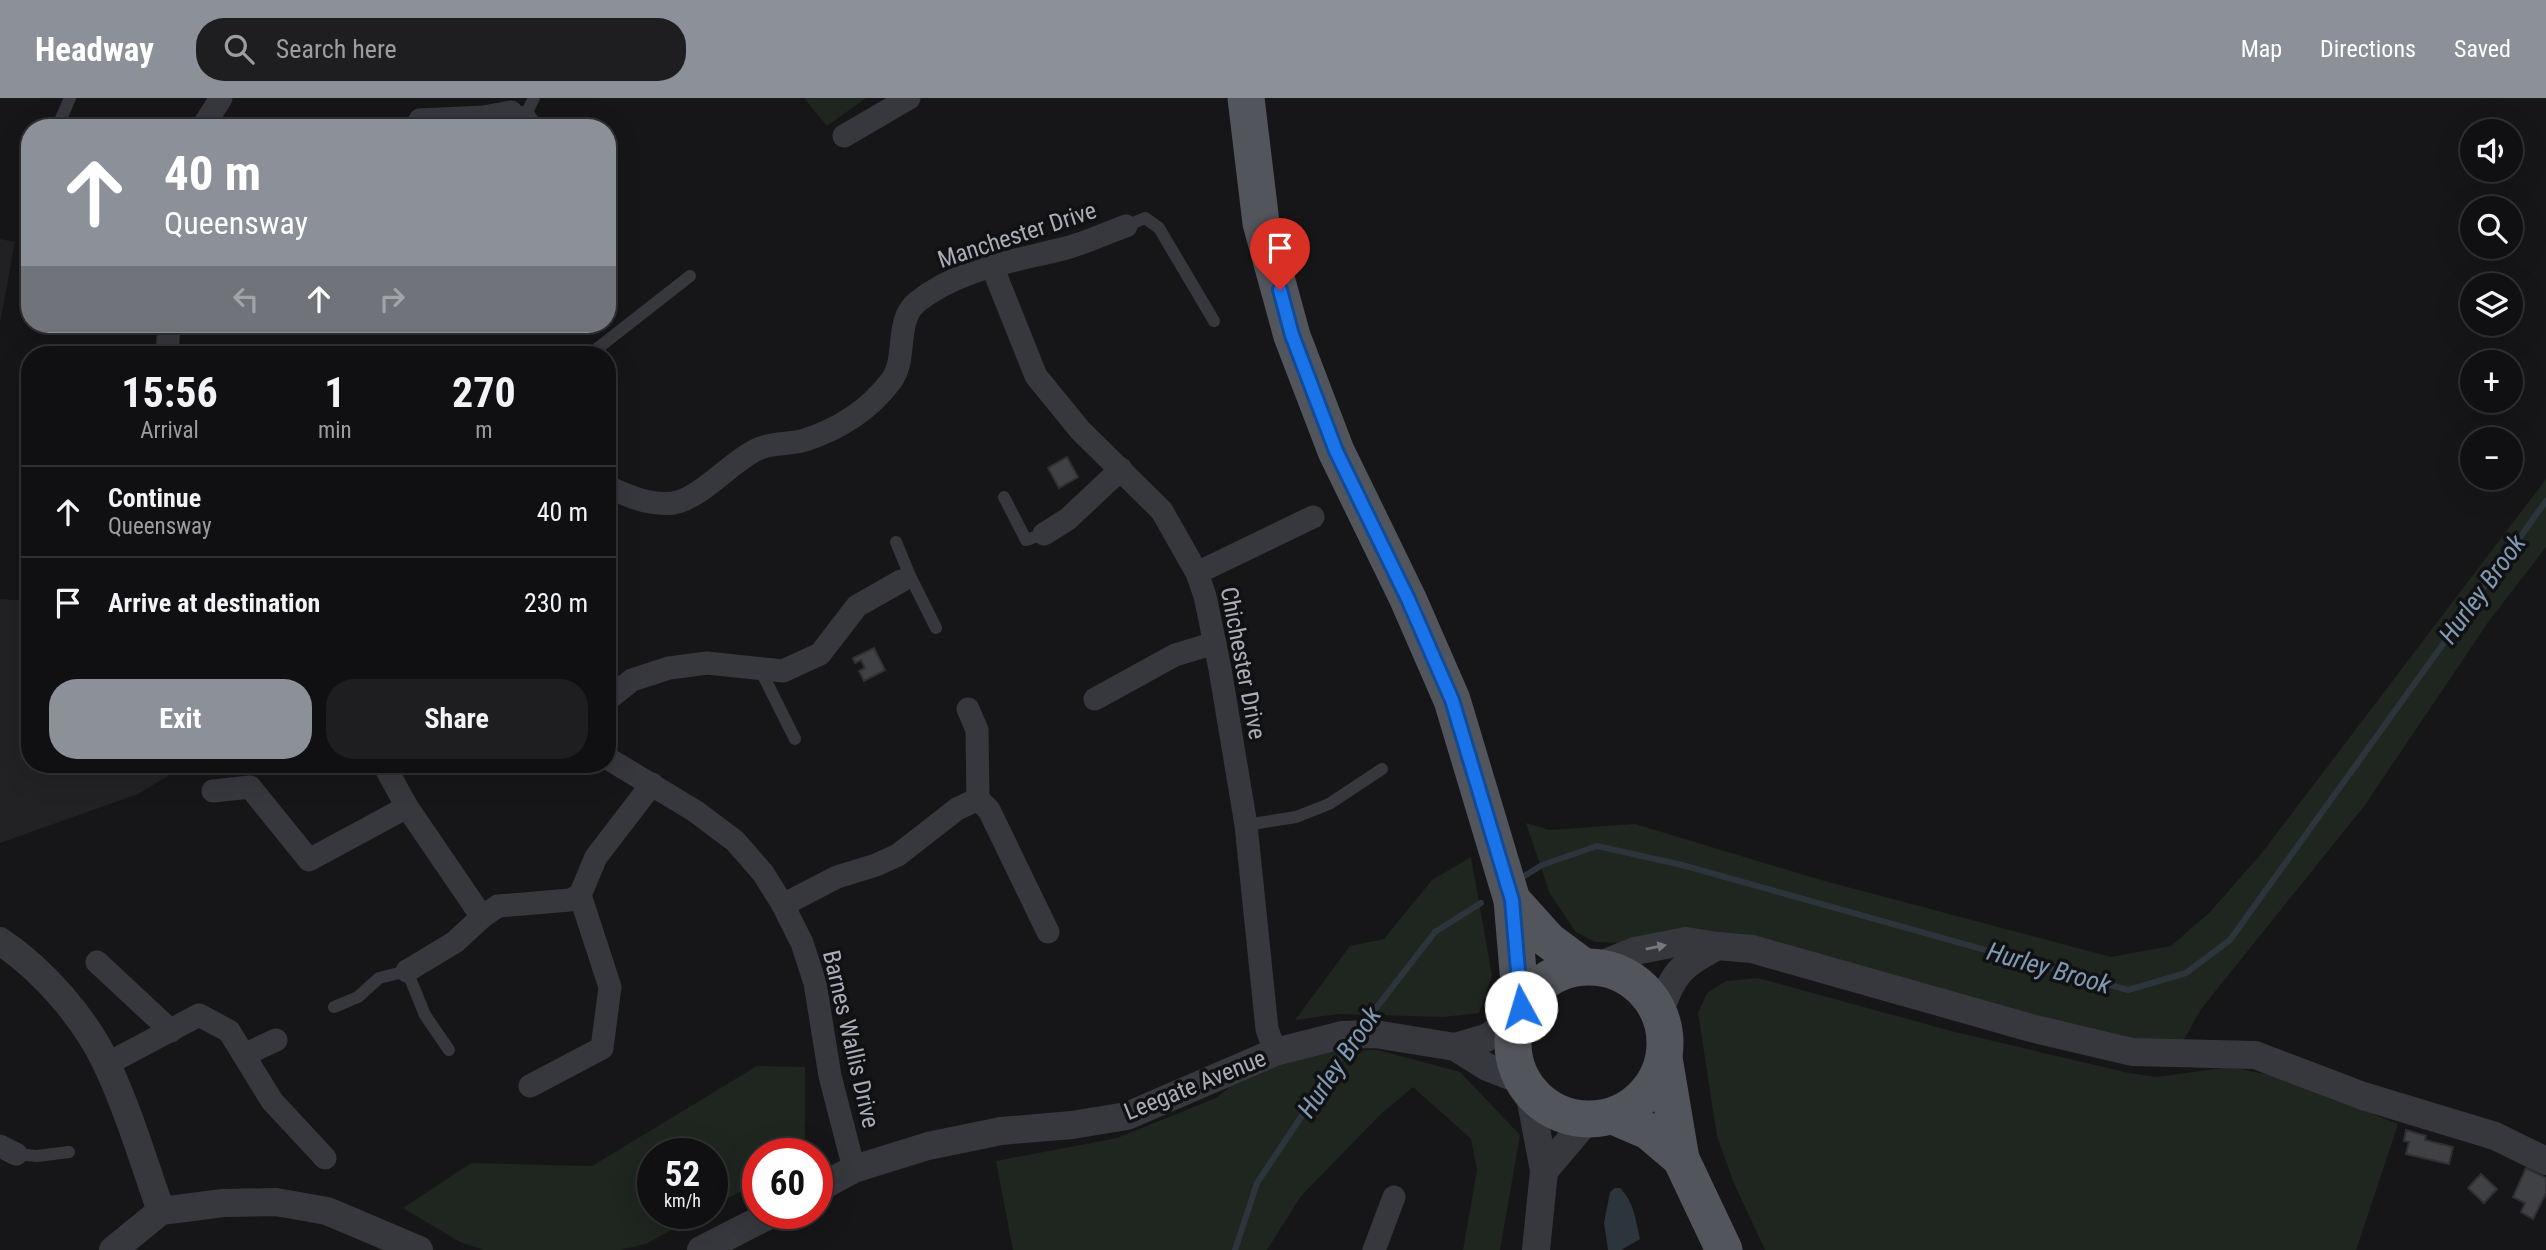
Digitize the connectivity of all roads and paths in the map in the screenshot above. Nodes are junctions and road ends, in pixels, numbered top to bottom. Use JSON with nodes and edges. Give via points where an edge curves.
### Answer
{"nodes":[{"id":1,"x":70,"y":98,"type":"edge"},
{"id":2,"x":221,"y":98,"type":"edge"},
{"id":3,"x":534,"y":98,"type":"edge"},
{"id":4,"x":909,"y":98,"type":"edge"},
{"id":5,"x":1246,"y":98,"type":"edge"},
{"id":6,"x":519,"y":112,"type":"junction"},
{"id":7,"x":420,"y":115,"type":"edge"},
{"id":8,"x":61,"y":119,"type":"edge"},
{"id":9,"x":208,"y":119,"type":"edge"},
{"id":10,"x":528,"y":119,"type":"edge"},
{"id":11,"x":844,"y":136,"type":"dead end"},
{"id":12,"x":1126,"y":226,"type":"joint"},
{"id":13,"x":992,"y":266,"type":"junction"},
{"id":14,"x":690,"y":276,"type":"dead end"},
{"id":15,"x":1214,"y":321,"type":"dead end"},
{"id":16,"x":601,"y":346,"type":"edge"},
{"id":17,"x":1121,"y":469,"type":"junction"},
{"id":18,"x":616,"y":491,"type":"edge"},
{"id":19,"x":1003,"y":497,"type":"dead end"},
{"id":20,"x":1313,"y":517,"type":"dead end"},
{"id":21,"x":1044,"y":534,"type":"joint"},
{"id":22,"x":896,"y":542,"type":"dead end"},
{"id":23,"x":1197,"y":573,"type":"junction"},
{"id":24,"x":906,"y":578,"type":"junction"},
{"id":25,"x":936,"y":628,"type":"dead end"},
{"id":26,"x":1215,"y":643,"type":"junction"},
{"id":27,"x":760,"y":669,"type":"junction"},
{"id":28,"x":616,"y":693,"type":"edge"},
{"id":29,"x":1095,"y":699,"type":"dead end"},
{"id":30,"x":962,"y":703,"type":"dead end"},
{"id":31,"x":795,"y":739,"type":"dead end"},
{"id":32,"x":616,"y":763,"type":"edge"},
{"id":33,"x":1382,"y":769,"type":"dead end"},
{"id":34,"x":388,"y":773,"type":"edge"},
{"id":35,"x":652,"y":784,"type":"junction"},
{"id":36,"x":212,"y":791,"type":"dead end"},
{"id":37,"x":978,"y":799,"type":"junction"},
{"id":38,"x":407,"y":807,"type":"junction"},
{"id":39,"x":1246,"y":825,"type":"junction"},
{"id":40,"x":1509,"y":889,"type":"junction"},
{"id":41,"x":580,"y":895,"type":"junction"},
{"id":42,"x":783,"y":905,"type":"junction"},
{"id":43,"x":482,"y":917,"type":"junction"},
{"id":44,"x":1048,"y":932,"type":"dead end"},
{"id":45,"x":0,"y":942,"type":"edge"},
{"id":46,"x":1717,"y":946,"type":"junction"},
{"id":47,"x":97,"y":962,"type":"dead end"},
{"id":48,"x":1590,"y":967,"type":"junction"},
{"id":49,"x":407,"y":971,"type":"junction"},
{"id":50,"x":334,"y":1007,"type":"dead end"},
{"id":51,"x":1519,"y":1012,"type":"junction"},
{"id":52,"x":1659,"y":1013,"type":"junction"},
{"id":53,"x":171,"y":1031,"type":"junction"},
{"id":54,"x":276,"y":1040,"type":"dead end"},
{"id":55,"x":1455,"y":1047,"type":"junction"},
{"id":56,"x":449,"y":1050,"type":"dead end"},
{"id":57,"x":1275,"y":1052,"type":"junction"},
{"id":58,"x":244,"y":1055,"type":"junction"},
{"id":59,"x":1664,"y":1058,"type":"junction"},
{"id":60,"x":107,"y":1064,"type":"junction"},
{"id":61,"x":530,"y":1086,"type":"dead end"},
{"id":62,"x":1526,"y":1086,"type":"junction"},
{"id":63,"x":1601,"y":1118,"type":"junction"},
{"id":64,"x":8,"y":1150,"type":"edge"},
{"id":65,"x":69,"y":1153,"type":"dead end"},
{"id":66,"x":325,"y":1158,"type":"dead end"},
{"id":67,"x":1682,"y":1159,"type":"junction"},
{"id":68,"x":2546,"y":1160,"type":"edge"},
{"id":69,"x":854,"y":1169,"type":"junction"},
{"id":70,"x":1544,"y":1171,"type":"junction"},
{"id":71,"x":833,"y":1180,"type":"edge"},
{"id":72,"x":1394,"y":1197,"type":"dead end"},
{"id":73,"x":161,"y":1211,"type":"junction"},
{"id":74,"x":742,"y":1229,"type":"edge"},
{"id":75,"x":113,"y":1250,"type":"edge"},
{"id":76,"x":419,"y":1250,"type":"edge"},
{"id":77,"x":701,"y":1250,"type":"edge"},
{"id":78,"x":1374,"y":1250,"type":"edge"},
{"id":79,"x":1536,"y":1250,"type":"edge"},
{"id":80,"x":1724,"y":1250,"type":"edge"}],
"edges":[{"from":1,"to":8,"type":"lane"},
{"from":2,"to":9,"type":"street"},
{"from":3,"to":6,"type":"lane"},
{"from":4,"to":11,"type":"street"},
{"from":5,"to":40,"type":"main road","via":[[1261,223],[1292,335],[1336,451],[1452,700]]},
{"from":6,"to":7,"type":"street","via":[[483,117]]},
{"from":6,"to":10,"type":"lane"},
{"from":12,"to":13,"type":"street","name":"Manchester Drive","via":[[1069,248]]},
{"from":12,"to":15,"type":"lane","via":[[1145,218],[1159,228]]},
{"from":13,"to":17,"type":"street","name":"Chichester Drive","via":[[1036,376],[1080,430]]},
{"from":13,"to":18,"type":"street","name":"Manchester Drive","via":[[944,284],[915,304],[905,322],[893,379],[864,411],[843,424],[804,440],[759,448],[676,503],[648,504]]},
{"from":14,"to":16,"type":"lane"},
{"from":17,"to":21,"type":"street","via":[[1068,519]]},
{"from":17,"to":23,"type":"street","name":"Chichester Drive","via":[[1162,511]]},
{"from":19,"to":21,"type":"lane","via":[[1026,540]]},
{"from":20,"to":23,"type":"street"},
{"from":22,"to":24,"type":"lane"},
{"from":23,"to":26,"type":"street","name":"Chichester Drive"},
{"from":24,"to":25,"type":"lane"},
{"from":24,"to":27,"type":"street","via":[[857,606],[820,654],[783,671]]},
{"from":26,"to":29,"type":"street","via":[[1175,655]]},
{"from":26,"to":39,"type":"street","name":"Chichester Drive"},
{"from":27,"to":28,"type":"street","via":[[706,663],[668,668],[632,680]]},
{"from":27,"to":31,"type":"lane"},
{"from":30,"to":37,"type":"street","via":[[977,730]]},
{"from":32,"to":35,"type":"street","name":"Barnes Wallis Drive"},
{"from":33,"to":39,"type":"lane","via":[[1329,804],[1296,817]]},
{"from":34,"to":38,"type":"street"},
{"from":35,"to":41,"type":"street","via":[[596,857]]},
{"from":35,"to":42,"type":"street","name":"Barnes Wallis Drive","via":[[735,841]]},
{"from":36,"to":38,"type":"street","via":[[250,787],[309,860]]},
{"from":37,"to":42,"type":"street","via":[[957,809],[898,855],[837,877]]},
{"from":37,"to":44,"type":"street","via":[[989,810]]},
{"from":38,"to":43,"type":"street"},
{"from":39,"to":57,"type":"street","name":"Chichester Drive","via":[[1267,1029]]},
{"from":40,"to":48,"type":"main road","via":[[1548,940]]},
{"from":40,"to":51,"type":"main road"},
{"from":41,"to":43,"type":"street","via":[[570,900],[498,906]]},
{"from":41,"to":61,"type":"street","via":[[610,987],[602,1048]]},
{"from":42,"to":69,"type":"street","name":"Barnes Wallis Drive","via":[[802,943],[814,983],[830,1076]]},
{"from":43,"to":49,"type":"street","via":[[455,942]]},
{"from":45,"to":60,"type":"street","via":[[51,983]]},
{"from":48,"to":46,"type":"street","one_way":true,"via":[[1635,951],[1686,941]]},
{"from":46,"to":52,"type":"street","via":[[1687,964],[1671,981]]},
{"from":46,"to":68,"type":"street","via":[[1752,949],[2132,1052],[2255,1055],[2363,1096],[2495,1136]]},
{"from":47,"to":53,"type":"street"},
{"from":48,"to":51,"type":"main road","via":[[1559,972],[1537,986]]},
{"from":48,"to":52,"type":"main road","via":[[1622,974],[1644,990]]},
{"from":49,"to":50,"type":"lane","via":[[379,978],[358,997]]},
{"from":49,"to":56,"type":"lane","via":[[425,1015]]},
{"from":51,"to":55,"type":"street","name":"Leegate Avenue","via":[[1486,1038]]},
{"from":51,"to":62,"type":"main road","via":[[1514,1061]]},
{"from":52,"to":59,"type":"main road","via":[[1665,1035]]},
{"from":53,"to":58,"type":"street","via":[[199,1015],[229,1031]]},
{"from":53,"to":60,"type":"street"},
{"from":54,"to":58,"type":"street"},
{"from":55,"to":57,"type":"street","name":"Leegate Avenue","via":[[1342,1035]]},
{"from":55,"to":62,"type":"street","name":"Leegate Avenue"},
{"from":57,"to":69,"type":"street","name":"Leegate Avenue","via":[[1127,1116],[1002,1130]]},
{"from":58,"to":66,"type":"street","via":[[272,1101]]},
{"from":59,"to":63,"type":"main road","via":[[1654,1083],[1636,1103]]},
{"from":59,"to":67,"type":"main road"},
{"from":60,"to":73,"type":"street"},
{"from":62,"to":63,"type":"main road","via":[[1546,1106],[1566,1116]]},
{"from":62,"to":70,"type":"street"},
{"from":63,"to":67,"type":"main road","via":[[1648,1131]]},
{"from":63,"to":70,"type":"street"},
{"from":64,"to":65,"type":"lane","via":[[37,1156]]},
{"from":67,"to":80,"type":"main road"},
{"from":69,"to":71,"type":"street","name":"Leegate Avenue"},
{"from":70,"to":79,"type":"street"},
{"from":72,"to":78,"type":"street"},
{"from":73,"to":75,"type":"street"},
{"from":73,"to":76,"type":"street","via":[[276,1202],[327,1211]]},
{"from":74,"to":77,"type":"street"}]}
